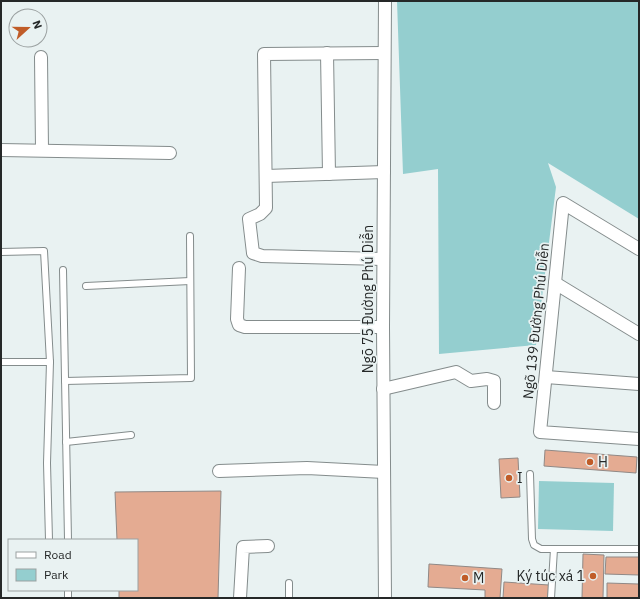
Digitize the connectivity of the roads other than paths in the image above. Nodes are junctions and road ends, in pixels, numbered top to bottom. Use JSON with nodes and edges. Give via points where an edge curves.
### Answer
{"nodes":[{"id":1,"x":385,"y":1,"type":"edge"},
{"id":2,"x":327,"y":54,"type":"junction"},
{"id":3,"x":384,"y":54,"type":"junction"},
{"id":4,"x":41,"y":57,"type":"dead end"},
{"id":5,"x":1,"y":150,"type":"edge"},
{"id":6,"x":42,"y":150,"type":"junction"},
{"id":7,"x":170,"y":153,"type":"dead end"},
{"id":8,"x":384,"y":172,"type":"junction"},
{"id":9,"x":329,"y":174,"type":"junction"},
{"id":10,"x":266,"y":176,"type":"junction"},
{"id":11,"x":190,"y":236,"type":"dead end"},
{"id":12,"x":639,"y":248,"type":"edge"},
{"id":13,"x":1,"y":252,"type":"edge"},
{"id":14,"x":383,"y":259,"type":"junction"},
{"id":15,"x":239,"y":268,"type":"dead end"},
{"id":16,"x":63,"y":270,"type":"dead end"},
{"id":17,"x":190,"y":281,"type":"junction"},
{"id":18,"x":555,"y":283,"type":"junction"},
{"id":19,"x":86,"y":286,"type":"dead end"},
{"id":20,"x":383,"y":327,"type":"junction"},
{"id":21,"x":639,"y":334,"type":"edge"},
{"id":22,"x":1,"y":362,"type":"edge"},
{"id":23,"x":50,"y":362,"type":"junction"},
{"id":24,"x":546,"y":377,"type":"junction"},
{"id":25,"x":65,"y":381,"type":"junction"},
{"id":26,"x":639,"y":384,"type":"edge"},
{"id":27,"x":383,"y":389,"type":"junction"},
{"id":28,"x":494,"y":403,"type":"dead end"},
{"id":29,"x":131,"y":435,"type":"dead end"},
{"id":30,"x":639,"y":439,"type":"edge"},
{"id":31,"x":66,"y":442,"type":"junction"},
{"id":32,"x":219,"y":471,"type":"dead end"},
{"id":33,"x":384,"y":472,"type":"junction"},
{"id":34,"x":530,"y":474,"type":"dead end"},
{"id":35,"x":49,"y":539,"type":"edge"},
{"id":36,"x":68,"y":539,"type":"edge"},
{"id":37,"x":268,"y":546,"type":"dead end"},
{"id":38,"x":554,"y":549,"type":"junction"},
{"id":39,"x":639,"y":549,"type":"edge"},
{"id":40,"x":289,"y":583,"type":"dead end"},
{"id":41,"x":240,"y":598,"type":"edge"},
{"id":42,"x":290,"y":598,"type":"edge"},
{"id":43,"x":385,"y":598,"type":"edge"},
{"id":44,"x":551,"y":598,"type":"edge"}],
"edges":[{"from":1,"to":3,"type":"street","name":"Ngõ 75 Đường Phú Diễn"},
{"from":2,"to":3,"type":"street"},
{"from":2,"to":9,"type":"street"},
{"from":2,"to":10,"type":"street","via":[[264,54]]},
{"from":3,"to":8,"type":"street","name":"Ngõ 75 Đường Phú Diễn"},
{"from":4,"to":6,"type":"street"},
{"from":5,"to":6,"type":"street"},
{"from":6,"to":7,"type":"street"},
{"from":8,"to":9,"type":"street"},
{"from":8,"to":14,"type":"street","name":"Ngõ 75 Đường Phú Diễn"},
{"from":9,"to":10,"type":"street"},
{"from":10,"to":14,"type":"street","via":[[266,208],[250,219],[253,253],[262,256]]},
{"from":11,"to":17,"type":"lane"},
{"from":12,"to":18,"type":"street","name":"Ngõ 139 Đường Phú Diễn","via":[[563,203]]},
{"from":13,"to":23,"type":"lane","via":[[44,251]]},
{"from":14,"to":20,"type":"street","name":"Ngõ 75 Đường Phú Diễn"},
{"from":15,"to":20,"type":"street","via":[[239,325]]},
{"from":16,"to":25,"type":"lane"},
{"from":17,"to":19,"type":"lane"},
{"from":17,"to":25,"type":"lane","via":[[190,378]]},
{"from":18,"to":21,"type":"street"},
{"from":18,"to":24,"type":"street","name":"Ngõ 139 Đường Phú Diễn"},
{"from":20,"to":27,"type":"street","name":"Ngõ 75 Đường Phú Diễn"},
{"from":22,"to":23,"type":"lane"},
{"from":23,"to":35,"type":"lane","via":[[47,463]]},
{"from":24,"to":26,"type":"street"},
{"from":24,"to":30,"type":"street","name":"Ngõ 139 Đường Phú Diễn","via":[[540,432]]},
{"from":25,"to":31,"type":"lane"},
{"from":27,"to":28,"type":"street","via":[[456,372],[471,381],[494,381]]},
{"from":27,"to":33,"type":"street","name":"Ngõ 75 Đường Phú Diễn"},
{"from":29,"to":31,"type":"lane"},
{"from":31,"to":36,"type":"lane"},
{"from":32,"to":33,"type":"street","via":[[307,468]]},
{"from":33,"to":43,"type":"street","name":"Ngõ 75 Đường Phú Diễn"},
{"from":34,"to":38,"type":"lane","via":[[532,540],[534,545],[541,549]]},
{"from":37,"to":41,"type":"street","via":[[242,547]]},
{"from":38,"to":39,"type":"lane"},
{"from":38,"to":44,"type":"lane"},
{"from":40,"to":42,"type":"lane"}]}
